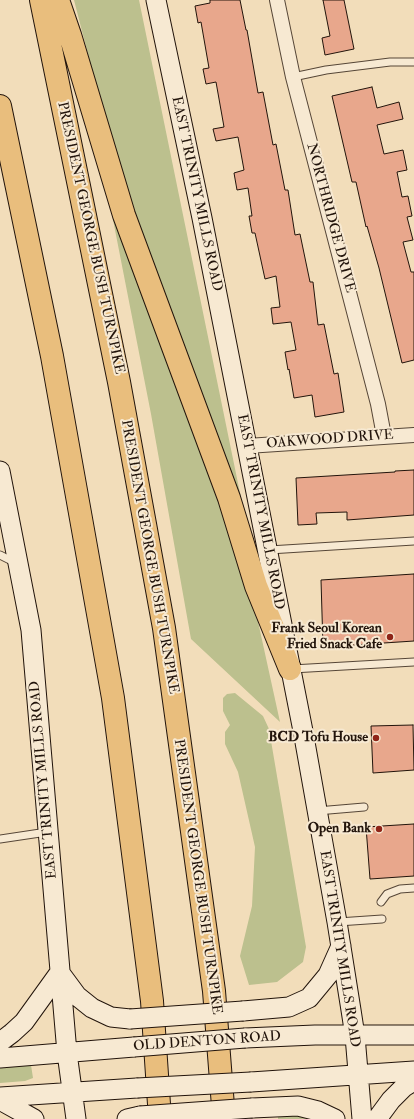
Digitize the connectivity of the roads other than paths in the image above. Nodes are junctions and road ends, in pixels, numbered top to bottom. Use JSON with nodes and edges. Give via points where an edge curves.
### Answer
{"nodes":[{"id":1,"x":41,"y":0,"type":"edge"},
{"id":2,"x":58,"y":0,"type":"edge"},
{"id":3,"x":156,"y":0,"type":"edge"},
{"id":4,"x":277,"y":0,"type":"edge"},
{"id":5,"x":414,"y":62,"type":"edge"},
{"id":6,"x":293,"y":77,"type":"junction"},
{"id":7,"x":0,"y":106,"type":"edge"},
{"id":8,"x":414,"y":435,"type":"edge"},
{"id":9,"x":384,"y":436,"type":"junction"},
{"id":10,"x":247,"y":446,"type":"junction"},
{"id":11,"x":0,"y":471,"type":"edge"},
{"id":12,"x":2,"y":499,"type":"edge"},
{"id":13,"x":414,"y":541,"type":"edge"},
{"id":14,"x":267,"y":550,"type":"junction"},
{"id":15,"x":0,"y":555,"type":"edge"},
{"id":16,"x":20,"y":566,"type":"junction"},
{"id":17,"x":414,"y":662,"type":"edge"},
{"id":18,"x":290,"y":669,"type":"junction"},
{"id":19,"x":364,"y":807,"type":"dead end"},
{"id":20,"x":317,"y":811,"type":"junction"},
{"id":21,"x":49,"y":832,"type":"junction"},
{"id":22,"x":0,"y":839,"type":"edge"},
{"id":23,"x":414,"y":888,"type":"edge"},
{"id":24,"x":381,"y":902,"type":"dead end"},
{"id":25,"x":382,"y":919,"type":"dead end"},
{"id":26,"x":337,"y":922,"type":"junction"},
{"id":27,"x":341,"y":946,"type":"junction"},
{"id":28,"x":60,"y":972,"type":"junction"},
{"id":29,"x":414,"y":1035,"type":"edge"},
{"id":30,"x":355,"y":1036,"type":"junction"},
{"id":31,"x":0,"y":1042,"type":"edge"},
{"id":32,"x":67,"y":1053,"type":"junction"},
{"id":33,"x":0,"y":1058,"type":"edge"},
{"id":34,"x":414,"y":1071,"type":"edge"},
{"id":35,"x":357,"y":1074,"type":"junction"},
{"id":36,"x":414,"y":1081,"type":"edge"},
{"id":37,"x":73,"y":1092,"type":"junction"},
{"id":38,"x":0,"y":1098,"type":"edge"},
{"id":39,"x":143,"y":1118,"type":"edge"},
{"id":40,"x":34,"y":1119,"type":"edge"},
{"id":41,"x":76,"y":1119,"type":"edge"},
{"id":42,"x":224,"y":1119,"type":"edge"},
{"id":43,"x":335,"y":1119,"type":"edge"},
{"id":44,"x":362,"y":1119,"type":"edge"},
{"id":45,"x":377,"y":1119,"type":"edge"}],
"edges":[{"from":1,"to":42,"type":"highway","name":"PRESIDENT GEORGE BUSH TURNPIKE","via":[[119,382],[164,628],[214,991]]},
{"from":2,"to":18,"type":"highway","via":[[124,215],[229,498],[256,586]]},
{"from":3,"to":10,"type":"main road","name":"EAST TRINITY MILLS ROAD"},
{"from":4,"to":6,"type":"street","name":"NORTHRIDGE DRIVE"},
{"from":5,"to":6,"type":"lane","via":[[390,62]]},
{"from":6,"to":9,"type":"street","name":"NORTHRIDGE DRIVE","via":[[376,396]]},
{"from":7,"to":39,"type":"highway","via":[[52,356],[112,698],[152,1001]]},
{"from":8,"to":9,"type":"street","name":"OAKWOOD DRIVE"},
{"from":9,"to":10,"type":"street","name":"OAKWOOD DRIVE"},
{"from":10,"to":14,"type":"main road","name":"EAST TRINITY MILLS ROAD"},
{"from":11,"to":12,"type":"main road","name":"EAST TRINITY MILLS ROAD"},
{"from":12,"to":16,"type":"main road","name":"EAST TRINITY MILLS ROAD"},
{"from":13,"to":14,"type":"lane"},
{"from":14,"to":18,"type":"main road","name":"EAST TRINITY MILLS ROAD"},
{"from":15,"to":16,"type":"lane"},
{"from":16,"to":21,"type":"main road","name":"EAST TRINITY MILLS ROAD","via":[[32,630]]},
{"from":17,"to":18,"type":"lane"},
{"from":18,"to":20,"type":"main road","name":"EAST TRINITY MILLS ROAD"},
{"from":19,"to":20,"type":"lane"},
{"from":20,"to":26,"type":"main road","name":"EAST TRINITY MILLS ROAD"},
{"from":21,"to":22,"type":"lane"},
{"from":21,"to":28,"type":"main road","name":"EAST TRINITY MILLS ROAD"},
{"from":23,"to":24,"type":"lane","via":[[400,889],[387,894]]},
{"from":25,"to":26,"type":"lane"},
{"from":26,"to":27,"type":"main road","name":"EAST TRINITY MILLS ROAD"},
{"from":27,"to":28,"type":"main road","bridge":true,"via":[[328,975],[309,998],[289,1007],[130,1019],[111,1017],[92,1008],[77,996]]},
{"from":27,"to":30,"type":"main road","name":"EAST TRINITY MILLS ROAD"},
{"from":28,"to":31,"type":"main road","via":[[24,1022]]},
{"from":28,"to":32,"type":"main road","name":"EAST TRINITY MILLS ROAD"},
{"from":29,"to":30,"type":"main road","name":"OLD DENTON ROAD"},
{"from":30,"to":32,"type":"main road","name":"OLD DENTON ROAD","bridge":true,"via":[[245,1038]]},
{"from":30,"to":35,"type":"main road","name":"EAST TRINITY MILLS ROAD"},
{"from":32,"to":33,"type":"main road","name":"OLD DENTON ROAD"},
{"from":32,"to":37,"type":"main road","name":"EAST TRINITY MILLS ROAD"},
{"from":34,"to":35,"type":"main road"},
{"from":35,"to":37,"type":"main road","bridge":true},
{"from":35,"to":44,"type":"main road","name":"EAST TRINITY MILLS ROAD"},
{"from":36,"to":45,"type":"main road","via":[[391,1100]]},
{"from":37,"to":38,"type":"main road"},
{"from":37,"to":41,"type":"main road","name":"EAST TRINITY MILLS ROAD"},
{"from":38,"to":40,"type":"main road"},
{"from":39,"to":43,"type":"main road","bridge":true,"via":[[298,1106]]}]}
